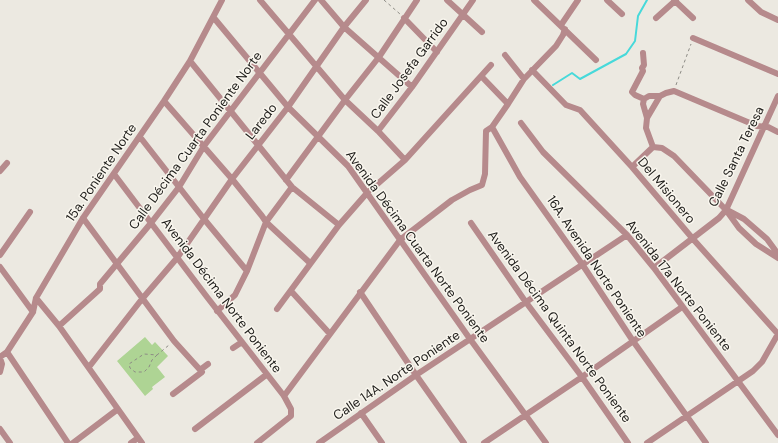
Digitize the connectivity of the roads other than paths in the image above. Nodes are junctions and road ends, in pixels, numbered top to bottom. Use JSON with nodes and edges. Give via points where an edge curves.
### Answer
{"nodes":[{"id":1,"x":222,"y":0,"type":"edge"},
{"id":2,"x":260,"y":0,"type":"edge"},
{"id":3,"x":315,"y":0,"type":"edge"},
{"id":4,"x":321,"y":0,"type":"edge"},
{"id":5,"x":366,"y":0,"type":"edge"},
{"id":6,"x":417,"y":0,"type":"edge"},
{"id":7,"x":447,"y":0,"type":"edge"},
{"id":8,"x":474,"y":0,"type":"edge"},
{"id":9,"x":534,"y":0,"type":"edge"},
{"id":10,"x":578,"y":0,"type":"edge"},
{"id":11,"x":607,"y":0,"type":"edge"},
{"id":12,"x":675,"y":0,"type":"edge"},
{"id":13,"x":748,"y":0,"type":"edge"},
{"id":14,"x":622,"y":14,"type":"dead end"},
{"id":15,"x":463,"y":16,"type":"junction"},
{"id":16,"x":214,"y":18,"type":"junction"},
{"id":17,"x":404,"y":18,"type":"junction"},
{"id":18,"x":656,"y":18,"type":"dead end"},
{"id":19,"x":692,"y":18,"type":"dead end"},
{"id":20,"x":778,"y":20,"type":"edge"},
{"id":21,"x":344,"y":27,"type":"junction"},
{"id":22,"x":563,"y":27,"type":"junction"},
{"id":23,"x":482,"y":32,"type":"dead end"},
{"id":24,"x":290,"y":34,"type":"junction"},
{"id":25,"x":693,"y":38,"type":"road end"},
{"id":26,"x":437,"y":52,"type":"junction"},
{"id":27,"x":643,"y":53,"type":"dead end"},
{"id":28,"x":505,"y":55,"type":"dead end"},
{"id":29,"x":379,"y":57,"type":"junction"},
{"id":30,"x":596,"y":60,"type":"dead end"},
{"id":31,"x":190,"y":61,"type":"junction"},
{"id":32,"x":491,"y":65,"type":"dead end"},
{"id":33,"x":316,"y":67,"type":"junction"},
{"id":34,"x":532,"y":70,"type":"junction"},
{"id":35,"x":259,"y":72,"type":"junction"},
{"id":36,"x":778,"y":74,"type":"edge"},
{"id":37,"x":482,"y":76,"type":"junction"},
{"id":38,"x":524,"y":79,"type":"junction"},
{"id":39,"x":412,"y":88,"type":"junction"},
{"id":40,"x":660,"y":96,"type":"junction"},
{"id":41,"x":778,"y":96,"type":"edge"},
{"id":42,"x":644,"y":99,"type":"junction"},
{"id":43,"x":345,"y":100,"type":"junction"},
{"id":44,"x":164,"y":101,"type":"junction"},
{"id":45,"x":508,"y":104,"type":"junction"},
{"id":46,"x":288,"y":107,"type":"junction"},
{"id":47,"x":231,"y":111,"type":"junction"},
{"id":48,"x":647,"y":118,"type":"junction"},
{"id":49,"x":521,"y":123,"type":"dead end"},
{"id":50,"x":492,"y":127,"type":"junction"},
{"id":51,"x":764,"y":127,"type":"junction"},
{"id":52,"x":378,"y":131,"type":"junction"},
{"id":53,"x":778,"y":132,"type":"edge"},
{"id":54,"x":140,"y":137,"type":"junction"},
{"id":55,"x":319,"y":137,"type":"junction"},
{"id":56,"x":258,"y":145,"type":"junction"},
{"id":57,"x":204,"y":146,"type":"junction"},
{"id":58,"x":653,"y":147,"type":"junction"},
{"id":59,"x":405,"y":160,"type":"junction"},
{"id":60,"x":7,"y":163,"type":"dead end"},
{"id":61,"x":632,"y":167,"type":"junction"},
{"id":62,"x":0,"y":171,"type":"edge"},
{"id":63,"x":114,"y":174,"type":"junction"},
{"id":64,"x":232,"y":179,"type":"junction"},
{"id":65,"x":286,"y":180,"type":"junction"},
{"id":66,"x":179,"y":187,"type":"junction"},
{"id":67,"x":292,"y":187,"type":"junction"},
{"id":68,"x":367,"y":193,"type":"junction"},
{"id":69,"x":726,"y":210,"type":"junction"},
{"id":70,"x":30,"y":212,"type":"dead end"},
{"id":71,"x":83,"y":218,"type":"junction"},
{"id":72,"x":204,"y":219,"type":"junction"},
{"id":73,"x":266,"y":222,"type":"junction"},
{"id":74,"x":152,"y":223,"type":"junction"},
{"id":75,"x":471,"y":223,"type":"dead end"},
{"id":76,"x":339,"y":225,"type":"junction"},
{"id":77,"x":627,"y":235,"type":"junction"},
{"id":78,"x":693,"y":239,"type":"junction"},
{"id":79,"x":400,"y":240,"type":"junction"},
{"id":80,"x":778,"y":254,"type":"edge"},
{"id":81,"x":0,"y":255,"type":"edge"},
{"id":82,"x":177,"y":258,"type":"junction"},
{"id":83,"x":778,"y":258,"type":"edge"},
{"id":84,"x":117,"y":263,"type":"junction"},
{"id":85,"x":310,"y":264,"type":"junction"},
{"id":86,"x":582,"y":264,"type":"junction"},
{"id":87,"x":0,"y":267,"type":"edge"},
{"id":88,"x":654,"y":268,"type":"junction"},
{"id":89,"x":247,"y":271,"type":"junction"},
{"id":90,"x":290,"y":290,"type":"junction"},
{"id":91,"x":360,"y":292,"type":"junction"},
{"id":92,"x":36,"y":298,"type":"junction"},
{"id":93,"x":142,"y":299,"type":"junction"},
{"id":94,"x":525,"y":302,"type":"junction"},
{"id":95,"x":682,"y":307,"type":"junction"},
{"id":96,"x":277,"y":309,"type":"dead end"},
{"id":97,"x":217,"y":311,"type":"junction"},
{"id":98,"x":33,"y":312,"type":"junction"},
{"id":99,"x":59,"y":326,"type":"junction"},
{"id":100,"x":330,"y":334,"type":"junction"},
{"id":101,"x":778,"y":334,"type":"edge"},
{"id":102,"x":470,"y":339,"type":"junction"},
{"id":103,"x":633,"y":341,"type":"junction"},
{"id":104,"x":242,"y":342,"type":"junction"},
{"id":105,"x":233,"y":348,"type":"dead end"},
{"id":106,"x":6,"y":352,"type":"junction"},
{"id":107,"x":0,"y":358,"type":"edge"},
{"id":108,"x":208,"y":364,"type":"dead end"},
{"id":109,"x":89,"y":367,"type":"junction"},
{"id":110,"x":200,"y":370,"type":"junction"},
{"id":111,"x":0,"y":372,"type":"edge"},
{"id":112,"x":266,"y":374,"type":"junction"},
{"id":113,"x":416,"y":375,"type":"junction"},
{"id":114,"x":582,"y":377,"type":"junction"},
{"id":115,"x":738,"y":381,"type":"junction"},
{"id":116,"x":173,"y":394,"type":"dead end"},
{"id":117,"x":284,"y":396,"type":"junction"},
{"id":118,"x":118,"y":409,"type":"junction"},
{"id":119,"x":361,"y":413,"type":"junction"},
{"id":120,"x":527,"y":415,"type":"junction"},
{"id":121,"x":687,"y":416,"type":"junction"},
{"id":122,"x":0,"y":429,"type":"edge"},
{"id":123,"x":195,"y":429,"type":"dead end"},
{"id":124,"x":778,"y":435,"type":"edge"},
{"id":125,"x":140,"y":440,"type":"edge"},
{"id":126,"x":10,"y":443,"type":"edge"},
{"id":127,"x":68,"y":443,"type":"edge"},
{"id":128,"x":72,"y":443,"type":"edge"},
{"id":129,"x":131,"y":443,"type":"edge"},
{"id":130,"x":257,"y":443,"type":"edge"},
{"id":131,"x":319,"y":443,"type":"edge"},
{"id":132,"x":382,"y":443,"type":"edge"},
{"id":133,"x":464,"y":443,"type":"edge"},
{"id":134,"x":484,"y":443,"type":"edge"},
{"id":135,"x":546,"y":443,"type":"edge"},
{"id":136,"x":628,"y":443,"type":"edge"},
{"id":137,"x":647,"y":443,"type":"edge"},
{"id":138,"x":706,"y":443,"type":"edge"}],
"edges":[{"from":1,"to":16,"type":"street","name":"15a. Poniente Norte"},
{"from":2,"to":24,"type":"street"},
{"from":3,"to":24,"type":"street","name":"Calle Décima Cuarta Poniente Norte"},
{"from":4,"to":21,"type":"street"},
{"from":5,"to":21,"type":"street","name":"Laredo"},
{"from":6,"to":17,"type":"street"},
{"from":7,"to":15,"type":"street"},
{"from":8,"to":15,"type":"street","name":"Calle Josefa Garrido"},
{"from":9,"to":22,"type":"street"},
{"from":10,"to":22,"type":"street"},
{"from":11,"to":14,"type":"street"},
{"from":12,"to":18,"type":"street"},
{"from":12,"to":19,"type":"street"},
{"from":13,"to":20,"type":"street","via":[[761,12]]},
{"from":15,"to":23,"type":"street"},
{"from":15,"to":26,"type":"street","name":"Calle Josefa Garrido"},
{"from":16,"to":31,"type":"street","name":"15a. Poniente Norte"},
{"from":16,"to":35,"type":"street","name":"Avenida Décima Cuarta Norte Poniente"},
{"from":17,"to":26,"type":"street"},
{"from":17,"to":29,"type":"street"},
{"from":21,"to":29,"type":"street"},
{"from":21,"to":33,"type":"street","name":"Laredo"},
{"from":22,"to":30,"type":"street"},
{"from":22,"to":34,"type":"street","via":[[563,35],[556,46]]},
{"from":24,"to":33,"type":"street"},
{"from":24,"to":35,"type":"street","name":"Calle Décima Cuarta Poniente Norte"},
{"from":25,"to":36,"type":"street"},
{"from":26,"to":39,"type":"street","name":"Calle Josefa Garrido"},
{"from":27,"to":42,"type":"street","via":[[643,71],[632,92]]},
{"from":28,"to":38,"type":"street"},
{"from":29,"to":39,"type":"street"},
{"from":29,"to":43,"type":"street"},
{"from":31,"to":44,"type":"street","name":"15a. Poniente Norte"},
{"from":31,"to":47,"type":"street"},
{"from":32,"to":37,"type":"street"},
{"from":33,"to":43,"type":"street"},
{"from":33,"to":46,"type":"street","name":"Laredo"},
{"from":34,"to":38,"type":"street"},
{"from":34,"to":61,"type":"street","name":"Del Misionero","via":[[566,105],[580,110]]},
{"from":35,"to":46,"type":"street","name":"Avenida Décima Cuarta Norte Poniente"},
{"from":35,"to":47,"type":"street","name":"Calle Décima Cuarta Poniente Norte"},
{"from":37,"to":45,"type":"street"},
{"from":37,"to":59,"type":"street"},
{"from":38,"to":45,"type":"street"},
{"from":39,"to":52,"type":"street","name":"Calle Josefa Garrido"},
{"from":40,"to":42,"type":"street","via":[[649,96]]},
{"from":40,"to":48,"type":"street"},
{"from":40,"to":51,"type":"street","via":[[674,91]]},
{"from":41,"to":51,"type":"street","name":"Calle Santa Teresa"},
{"from":42,"to":48,"type":"street"},
{"from":43,"to":52,"type":"street"},
{"from":43,"to":55,"type":"street"},
{"from":44,"to":54,"type":"street","name":"15a. Poniente Norte"},
{"from":44,"to":57,"type":"street"},
{"from":45,"to":50,"type":"street"},
{"from":46,"to":55,"type":"street","name":"Avenida Décima Cuarta Norte Poniente"},
{"from":46,"to":56,"type":"street","name":"Laredo"},
{"from":47,"to":56,"type":"street"},
{"from":47,"to":57,"type":"street","name":"Calle Décima Cuarta Poniente Norte"},
{"from":48,"to":58,"type":"street","via":[[646,128]]},
{"from":49,"to":77,"type":"street","name":"Avenida 17a Norte Poniente","via":[[543,152]]},
{"from":50,"to":79,"type":"street","via":[[486,131],[485,174],[482,185],[452,200]]},
{"from":50,"to":86,"type":"street","name":"16A. Avenida Norte Poniente","via":[[520,177]]},
{"from":51,"to":53,"type":"street"},
{"from":51,"to":69,"type":"street","name":"Calle Santa Teresa"},
{"from":52,"to":59,"type":"street"},
{"from":54,"to":63,"type":"street","name":"15a. Poniente Norte"},
{"from":54,"to":66,"type":"street"},
{"from":55,"to":65,"type":"street"},
{"from":55,"to":68,"type":"street","name":"Avenida Décima Cuarta Norte Poniente","via":[[348,166]]},
{"from":56,"to":64,"type":"street","name":"Laredo"},
{"from":56,"to":65,"type":"street"},
{"from":57,"to":64,"type":"street"},
{"from":57,"to":66,"type":"street","name":"Calle Décima Cuarta Poniente Norte"},
{"from":58,"to":61,"type":"street"},
{"from":58,"to":69,"type":"street","via":[[662,148],[674,156]]},
{"from":59,"to":68,"type":"street"},
{"from":60,"to":62,"type":"street"},
{"from":61,"to":78,"type":"street","name":"Del Misionero"},
{"from":63,"to":71,"type":"street","name":"15a. Poniente Norte"},
{"from":63,"to":74,"type":"street","name":"Avenida Décima Norte Poniente"},
{"from":64,"to":72,"type":"street","name":"Laredo"},
{"from":64,"to":73,"type":"street"},
{"from":65,"to":67,"type":"street"},
{"from":66,"to":72,"type":"street"},
{"from":66,"to":74,"type":"street","name":"Calle Décima Cuarta Poniente Norte"},
{"from":67,"to":73,"type":"street"},
{"from":67,"to":76,"type":"street"},
{"from":68,"to":76,"type":"street"},
{"from":68,"to":79,"type":"street","name":"Avenida Décima Cuarta Norte Poniente"},
{"from":69,"to":78,"type":"street","name":"Calle Santa Teresa","via":[[720,218]]},
{"from":69,"to":80,"type":"street","via":[[744,218],[767,239]]},
{"from":69,"to":83,"type":"street","via":[[739,228],[756,244]]},
{"from":70,"to":81,"type":"street"},
{"from":71,"to":84,"type":"street"},
{"from":71,"to":92,"type":"street","name":"15a. Poniente Norte"},
{"from":72,"to":82,"type":"street","name":"Laredo"},
{"from":72,"to":89,"type":"street"},
{"from":73,"to":85,"type":"street"},
{"from":73,"to":89,"type":"street"},
{"from":74,"to":82,"type":"street","name":"Avenida Décima Norte Poniente"},
{"from":74,"to":84,"type":"street","name":"Calle Décima Cuarta Poniente Norte"},
{"from":75,"to":94,"type":"street","name":"Avenida Décima Quinta Norte Poniente"},
{"from":76,"to":85,"type":"street"},
{"from":77,"to":86,"type":"street","name":"Calle 14A. Norte Poniente"},
{"from":77,"to":88,"type":"street","name":"Avenida 17a Norte Poniente"},
{"from":78,"to":88,"type":"street","name":"Calle Santa Teresa"},
{"from":78,"to":101,"type":"street","name":"Del Misionero"},
{"from":79,"to":91,"type":"street"},
{"from":79,"to":102,"type":"street","name":"Avenida Décima Cuarta Norte Poniente"},
{"from":82,"to":93,"type":"street","name":"Laredo"},
{"from":82,"to":97,"type":"street","name":"Avenida Décima Norte Poniente"},
{"from":84,"to":93,"type":"street"},
{"from":84,"to":99,"type":"street","name":"Calle Décima Cuarta Poniente Norte","via":[[100,284],[100,289]]},
{"from":85,"to":90,"type":"street"},
{"from":86,"to":94,"type":"street","name":"Calle 14A. Norte Poniente"},
{"from":86,"to":103,"type":"street","name":"16A. Avenida Norte Poniente"},
{"from":87,"to":98,"type":"street"},
{"from":88,"to":95,"type":"street","name":"Avenida 17a Norte Poniente"},
{"from":89,"to":97,"type":"street","via":[[235,295]]},
{"from":90,"to":96,"type":"street"},
{"from":90,"to":100,"type":"street"},
{"from":91,"to":100,"type":"street"},
{"from":91,"to":113,"type":"street"},
{"from":92,"to":98,"type":"street","name":"15a. Poniente Norte"},
{"from":92,"to":99,"type":"street"},
{"from":93,"to":109,"type":"street","name":"Laredo"},
{"from":93,"to":110,"type":"street"},
{"from":94,"to":102,"type":"street","name":"Calle 14A. Norte Poniente"},
{"from":94,"to":114,"type":"street","name":"Avenida Décima Quinta Norte Poniente"},
{"from":95,"to":103,"type":"street"},
{"from":95,"to":115,"type":"street","name":"Avenida 17a Norte Poniente"},
{"from":97,"to":104,"type":"street","name":"Avenida Décima Norte Poniente"},
{"from":98,"to":106,"type":"street","name":"15a. Poniente Norte"},
{"from":99,"to":109,"type":"street"},
{"from":100,"to":117,"type":"street"},
{"from":101,"to":115,"type":"street","via":[[762,362],[753,372]]},
{"from":102,"to":113,"type":"street","name":"Calle 14A. Norte Poniente"},
{"from":102,"to":120,"type":"street","name":"Avenida Décima Cuarta Norte Poniente"},
{"from":103,"to":114,"type":"street"},
{"from":103,"to":121,"type":"street","name":"16A. Avenida Norte Poniente"},
{"from":104,"to":105,"type":"street"},
{"from":104,"to":112,"type":"street","name":"Avenida Décima Norte Poniente"},
{"from":106,"to":107,"type":"street","name":"15a. Poniente Norte"},
{"from":106,"to":127,"type":"street"},
{"from":107,"to":111,"type":"street"},
{"from":108,"to":110,"type":"street"},
{"from":109,"to":118,"type":"street"},
{"from":110,"to":116,"type":"street","via":[[202,372]]},
{"from":112,"to":117,"type":"street","name":"Avenida Décima Norte Poniente"},
{"from":112,"to":123,"type":"street"},
{"from":113,"to":119,"type":"street","name":"Calle 14A. Norte Poniente"},
{"from":113,"to":133,"type":"street"},
{"from":114,"to":120,"type":"street"},
{"from":114,"to":136,"type":"street","name":"Avenida Décima Quinta Norte Poniente"},
{"from":115,"to":121,"type":"street"},
{"from":115,"to":124,"type":"street","name":"Avenida 17a Norte Poniente"},
{"from":117,"to":130,"type":"street","name":"Avenida Décima Norte Poniente","via":[[292,415]]},
{"from":118,"to":125,"type":"street"},
{"from":118,"to":128,"type":"street"},
{"from":119,"to":131,"type":"street","name":"Calle 14A. Norte Poniente"},
{"from":119,"to":132,"type":"street"},
{"from":120,"to":134,"type":"street"},
{"from":120,"to":135,"type":"street","name":"Avenida Décima Cuarta Norte Poniente"},
{"from":121,"to":137,"type":"street"},
{"from":121,"to":138,"type":"street","name":"16A. Avenida Norte Poniente"},
{"from":122,"to":126,"type":"street"},
{"from":125,"to":129,"type":"street"}]}
